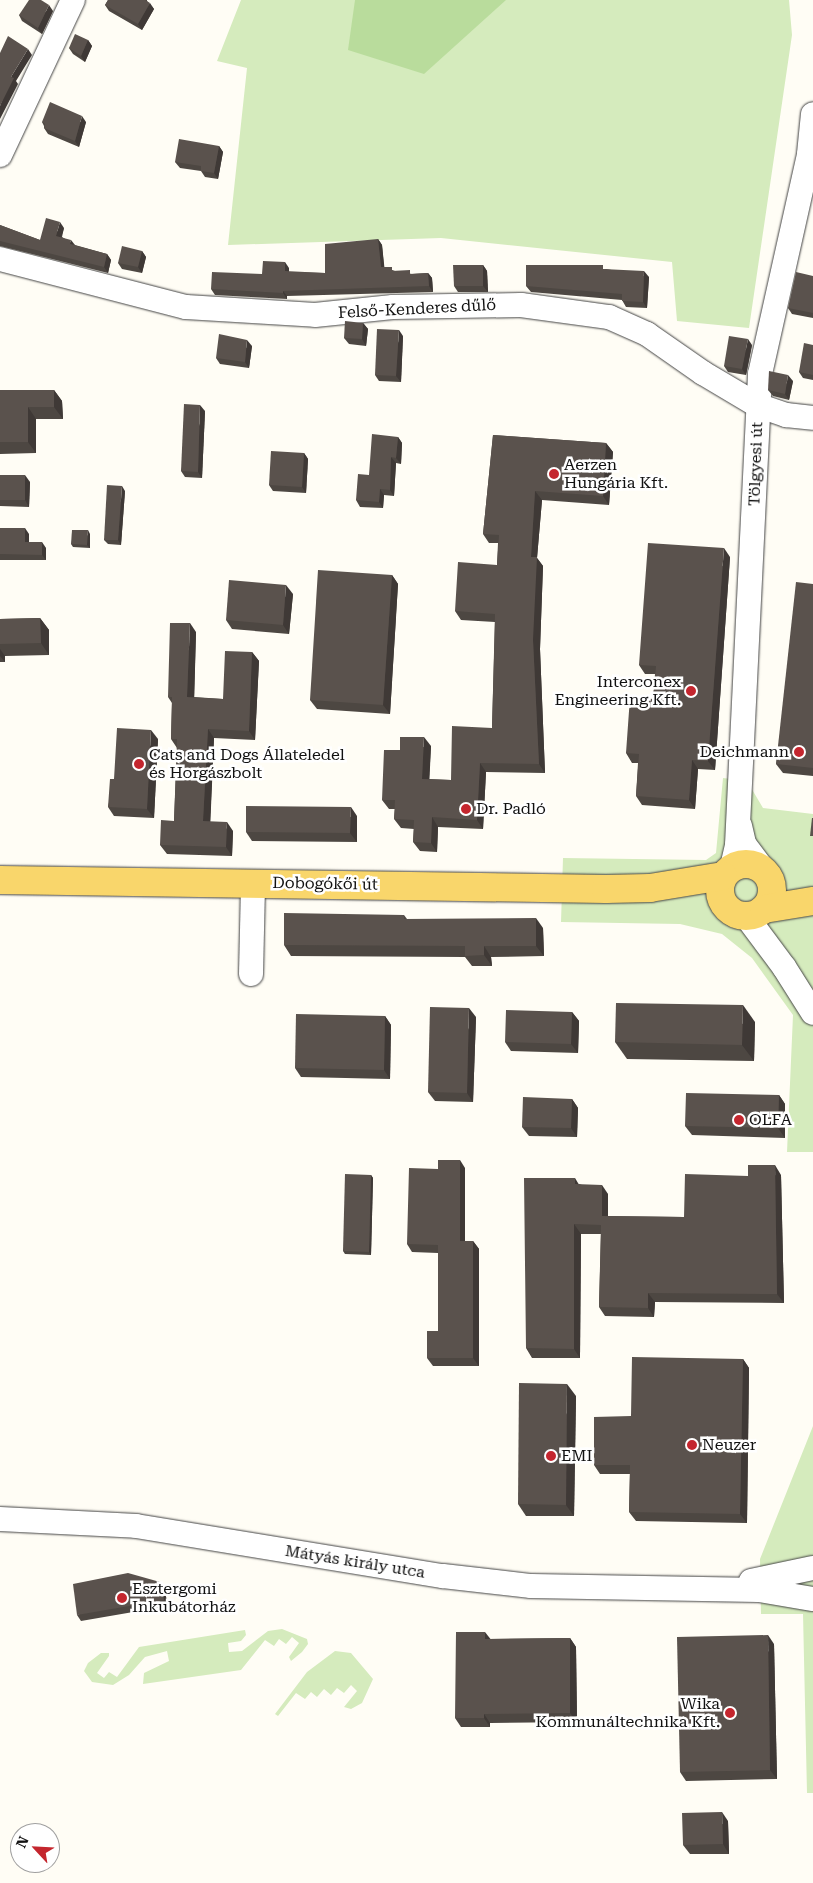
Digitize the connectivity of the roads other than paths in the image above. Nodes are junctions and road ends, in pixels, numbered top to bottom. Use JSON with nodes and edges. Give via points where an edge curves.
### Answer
{"nodes":[{"id":1,"x":73,"y":0,"type":"edge"},
{"id":2,"x":813,"y":114,"type":"edge"},
{"id":3,"x":0,"y":155,"type":"edge"},
{"id":4,"x":0,"y":259,"type":"edge"},
{"id":5,"x":757,"y":404,"type":"junction"},
{"id":6,"x":786,"y":415,"type":"junction"},
{"id":7,"x":813,"y":418,"type":"edge"},
{"id":8,"x":758,"y":437,"type":"junction"},
{"id":9,"x":738,"y":819,"type":"junction"},
{"id":10,"x":765,"y":872,"type":"junction"},
{"id":11,"x":0,"y":880,"type":"edge"},
{"id":12,"x":726,"y":881,"type":"junction"},
{"id":13,"x":253,"y":883,"type":"junction"},
{"id":14,"x":813,"y":885,"type":"edge"},
{"id":15,"x":813,"y":901,"type":"edge"},
{"id":16,"x":756,"y":913,"type":"junction"},
{"id":17,"x":251,"y":974,"type":"dead end"},
{"id":18,"x":813,"y":1013,"type":"edge"},
{"id":19,"x":0,"y":1519,"type":"edge"},
{"id":20,"x":813,"y":1568,"type":"edge"},
{"id":21,"x":711,"y":1588,"type":"junction"},
{"id":22,"x":813,"y":1599,"type":"edge"}],
"edges":[{"from":1,"to":3,"type":"street"},
{"from":2,"to":5,"type":"street","name":"Tölgyesi út","via":[[809,154],[760,374]]},
{"from":4,"to":5,"type":"street","name":"Felső-Kenderes dűlő","via":[[186,308],[316,315],[393,307],[521,305],[609,317],[646,334],[703,373]]},
{"from":5,"to":6,"type":"street","name":"Felső-Kenderes dűlő"},
{"from":5,"to":8,"type":"street","name":"Tölgyesi út"},
{"from":6,"to":7,"type":"street","name":"Felső-Kenderes dűlő"},
{"from":6,"to":8,"type":"street"},
{"from":8,"to":9,"type":"street","name":"Tölgyesi út"},
{"from":9,"to":10,"type":"street","name":"Tölgyesi út","via":[[744,844]]},
{"from":9,"to":12,"type":"street","name":"Tölgyesi út"},
{"from":10,"to":12,"type":"main road","via":[[746,863]]},
{"from":10,"to":14,"type":"main road"},
{"from":10,"to":16,"type":"main road","via":[[772,893]]},
{"from":11,"to":13,"type":"main road","name":"Dobogókői út"},
{"from":12,"to":13,"type":"main road","name":"Dobogókői út","via":[[650,888]]},
{"from":12,"to":16,"type":"main road","via":[[732,912]]},
{"from":13,"to":17,"type":"street"},
{"from":15,"to":16,"type":"main road"},
{"from":16,"to":18,"type":"street"},
{"from":19,"to":21,"type":"street","name":"Mátyás király utca","via":[[136,1526],[443,1576],[531,1586]]},
{"from":20,"to":21,"type":"street","name":"Mátyás király utca"},
{"from":21,"to":22,"type":"street","name":"Mátyás király utca","via":[[774,1592]]}]}
